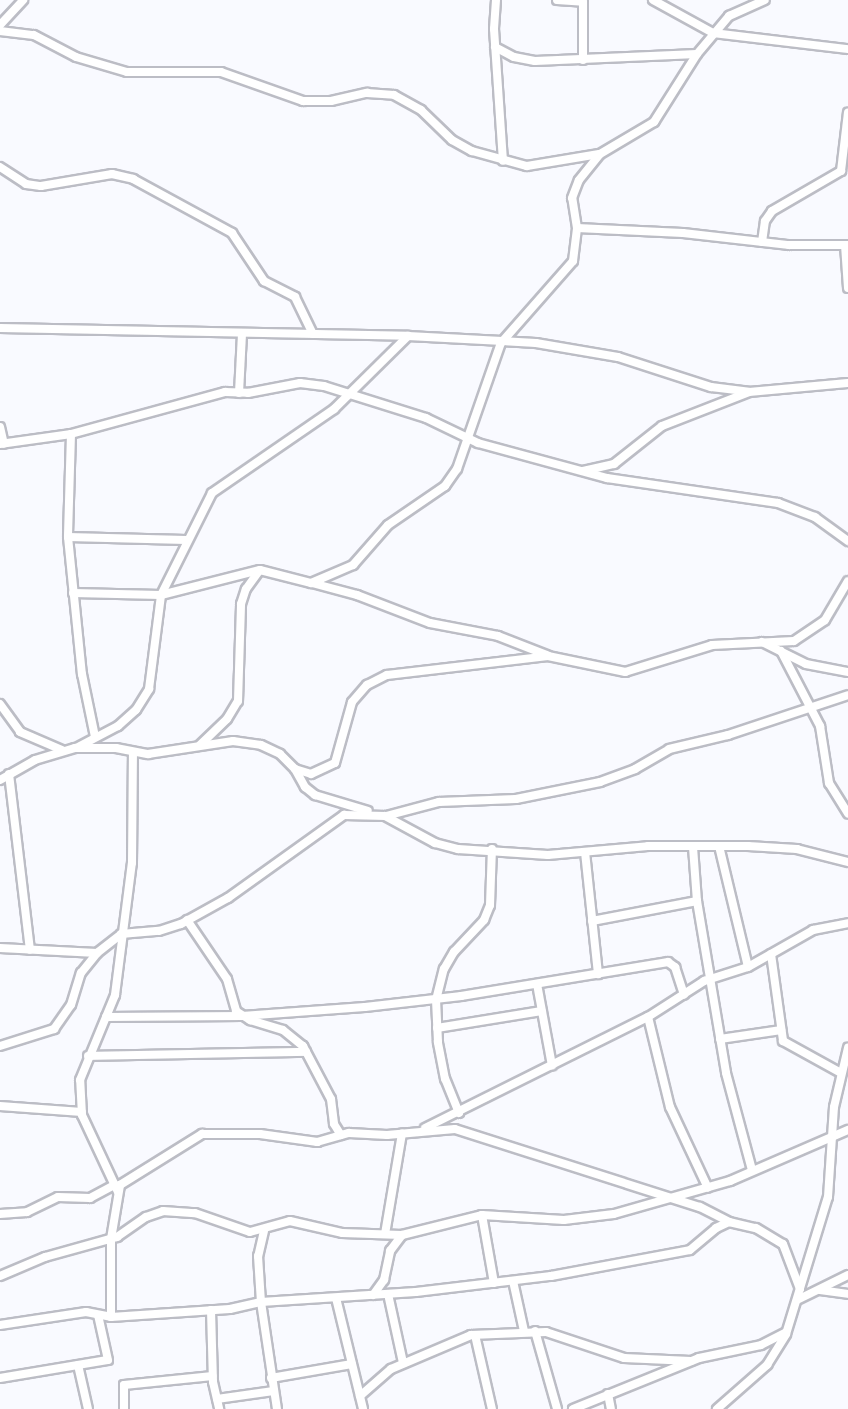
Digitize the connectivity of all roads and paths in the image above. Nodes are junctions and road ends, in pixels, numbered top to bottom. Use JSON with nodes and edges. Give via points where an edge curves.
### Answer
{"nodes":[{"id":1,"x":23,"y":0,"type":"edge"},
{"id":2,"x":496,"y":0,"type":"edge"},
{"id":3,"x":557,"y":0,"type":"edge"},
{"id":4,"x":653,"y":0,"type":"edge"},
{"id":5,"x":765,"y":0,"type":"edge"},
{"id":6,"x":0,"y":25,"type":"edge"},
{"id":7,"x":0,"y":31,"type":"edge"},
{"id":8,"x":713,"y":33,"type":"junction"},
{"id":9,"x":495,"y":47,"type":"junction"},
{"id":10,"x":838,"y":48,"type":"junction"},
{"id":11,"x":848,"y":49,"type":"edge"},
{"id":12,"x":697,"y":54,"type":"junction"},
{"id":13,"x":848,"y":54,"type":"edge"},
{"id":14,"x":583,"y":60,"type":"junction"},
{"id":15,"x":848,"y":112,"type":"edge"},
{"id":16,"x":600,"y":154,"type":"junction"},
{"id":17,"x":503,"y":161,"type":"junction"},
{"id":18,"x":0,"y":167,"type":"edge"},
{"id":19,"x":577,"y":228,"type":"junction"},
{"id":20,"x":762,"y":242,"type":"junction"},
{"id":21,"x":847,"y":245,"type":"edge"},
{"id":22,"x":848,"y":288,"type":"edge"},
{"id":23,"x":0,"y":328,"type":"edge"},
{"id":24,"x":242,"y":333,"type":"junction"},
{"id":25,"x":313,"y":334,"type":"junction"},
{"id":26,"x":408,"y":336,"type":"junction"},
{"id":27,"x":501,"y":343,"type":"junction"},
{"id":28,"x":848,"y":383,"type":"edge"},
{"id":29,"x":749,"y":392,"type":"junction"},
{"id":30,"x":239,"y":393,"type":"junction"},
{"id":31,"x":352,"y":395,"type":"junction"},
{"id":32,"x":0,"y":427,"type":"edge"},
{"id":33,"x":71,"y":434,"type":"junction"},
{"id":34,"x":470,"y":439,"type":"junction"},
{"id":35,"x":2,"y":444,"type":"edge"},
{"id":36,"x":581,"y":471,"type":"junction"},
{"id":37,"x":68,"y":537,"type":"junction"},
{"id":38,"x":186,"y":540,"type":"junction"},
{"id":39,"x":848,"y":541,"type":"edge"},
{"id":40,"x":260,"y":570,"type":"junction"},
{"id":41,"x":848,"y":580,"type":"edge"},
{"id":42,"x":311,"y":583,"type":"junction"},
{"id":43,"x":73,"y":593,"type":"junction"},
{"id":44,"x":161,"y":595,"type":"junction"},
{"id":45,"x":760,"y":641,"type":"junction"},
{"id":46,"x":781,"y":651,"type":"junction"},
{"id":47,"x":548,"y":656,"type":"junction"},
{"id":48,"x":848,"y":672,"type":"edge"},
{"id":49,"x":848,"y":694,"type":"edge"},
{"id":50,"x":0,"y":704,"type":"edge"},
{"id":51,"x":810,"y":705,"type":"junction"},
{"id":52,"x":95,"y":737,"type":"junction"},
{"id":53,"x":200,"y":745,"type":"junction"},
{"id":54,"x":75,"y":748,"type":"junction"},
{"id":55,"x":64,"y":750,"type":"junction"},
{"id":56,"x":133,"y":753,"type":"junction"},
{"id":57,"x":295,"y":769,"type":"junction"},
{"id":58,"x":9,"y":774,"type":"junction"},
{"id":59,"x":0,"y":780,"type":"edge"},
{"id":60,"x":848,"y":813,"type":"edge"},
{"id":61,"x":386,"y":816,"type":"junction"},
{"id":62,"x":719,"y":846,"type":"junction"},
{"id":63,"x":693,"y":847,"type":"junction"},
{"id":64,"x":492,"y":849,"type":"junction"},
{"id":65,"x":585,"y":852,"type":"junction"},
{"id":66,"x":848,"y":862,"type":"edge"},
{"id":67,"x":697,"y":901,"type":"junction"},
{"id":68,"x":187,"y":920,"type":"junction"},
{"id":69,"x":592,"y":921,"type":"junction"},
{"id":70,"x":848,"y":923,"type":"edge"},
{"id":71,"x":121,"y":934,"type":"junction"},
{"id":72,"x":0,"y":948,"type":"edge"},
{"id":73,"x":30,"y":950,"type":"junction"},
{"id":74,"x":97,"y":953,"type":"junction"},
{"id":75,"x":771,"y":954,"type":"junction"},
{"id":76,"x":748,"y":967,"type":"junction"},
{"id":77,"x":598,"y":974,"type":"junction"},
{"id":78,"x":710,"y":979,"type":"junction"},
{"id":79,"x":537,"y":984,"type":"junction"},
{"id":80,"x":684,"y":995,"type":"junction"},
{"id":81,"x":436,"y":1000,"type":"junction"},
{"id":82,"x":542,"y":1011,"type":"junction"},
{"id":83,"x":242,"y":1016,"type":"junction"},
{"id":84,"x":106,"y":1017,"type":"junction"},
{"id":85,"x":648,"y":1017,"type":"junction"},
{"id":86,"x":437,"y":1028,"type":"junction"},
{"id":87,"x":781,"y":1030,"type":"junction"},
{"id":88,"x":720,"y":1039,"type":"junction"},
{"id":89,"x":0,"y":1046,"type":"edge"},
{"id":90,"x":848,"y":1048,"type":"edge"},
{"id":91,"x":306,"y":1052,"type":"junction"},
{"id":92,"x":88,"y":1056,"type":"junction"},
{"id":93,"x":552,"y":1066,"type":"junction"},
{"id":94,"x":841,"y":1073,"type":"junction"},
{"id":95,"x":0,"y":1106,"type":"edge"},
{"id":96,"x":82,"y":1112,"type":"junction"},
{"id":97,"x":459,"y":1113,"type":"junction"},
{"id":98,"x":420,"y":1130,"type":"junction"},
{"id":99,"x":848,"y":1130,"type":"edge"},
{"id":100,"x":402,"y":1133,"type":"junction"},
{"id":101,"x":341,"y":1135,"type":"junction"},
{"id":102,"x":832,"y":1136,"type":"junction"},
{"id":103,"x":752,"y":1170,"type":"junction"},
{"id":104,"x":116,"y":1188,"type":"junction"},
{"id":105,"x":708,"y":1188,"type":"junction"},
{"id":106,"x":670,"y":1199,"type":"junction"},
{"id":107,"x":0,"y":1214,"type":"edge"},
{"id":108,"x":483,"y":1215,"type":"junction"},
{"id":109,"x":729,"y":1222,"type":"junction"},
{"id":110,"x":264,"y":1231,"type":"junction"},
{"id":111,"x":385,"y":1234,"type":"junction"},
{"id":112,"x":402,"y":1236,"type":"junction"},
{"id":113,"x":111,"y":1239,"type":"junction"},
{"id":114,"x":848,"y":1275,"type":"edge"},
{"id":115,"x":0,"y":1276,"type":"edge"},
{"id":116,"x":513,"y":1281,"type":"junction"},
{"id":117,"x":494,"y":1283,"type":"junction"},
{"id":118,"x":800,"y":1289,"type":"junction"},
{"id":119,"x":814,"y":1291,"type":"junction"},
{"id":120,"x":388,"y":1294,"type":"junction"},
{"id":121,"x":848,"y":1294,"type":"edge"},
{"id":122,"x":373,"y":1295,"type":"junction"},
{"id":123,"x":336,"y":1298,"type":"junction"},
{"id":124,"x":796,"y":1300,"type":"junction"},
{"id":125,"x":261,"y":1302,"type":"junction"},
{"id":126,"x":211,"y":1310,"type":"junction"},
{"id":127,"x":98,"y":1315,"type":"junction"},
{"id":128,"x":111,"y":1317,"type":"junction"},
{"id":129,"x":0,"y":1325,"type":"edge"},
{"id":130,"x":524,"y":1331,"type":"junction"},
{"id":131,"x":535,"y":1331,"type":"junction"},
{"id":132,"x":786,"y":1333,"type":"junction"},
{"id":133,"x":475,"y":1335,"type":"junction"},
{"id":134,"x":691,"y":1361,"type":"junction"},
{"id":135,"x":403,"y":1363,"type":"junction"},
{"id":136,"x":352,"y":1364,"type":"junction"},
{"id":137,"x":78,"y":1365,"type":"junction"},
{"id":138,"x":213,"y":1376,"type":"junction"},
{"id":139,"x":0,"y":1378,"type":"edge"},
{"id":140,"x":272,"y":1378,"type":"junction"},
{"id":141,"x":273,"y":1391,"type":"junction"},
{"id":142,"x":608,"y":1394,"type":"junction"},
{"id":143,"x":360,"y":1396,"type":"junction"},
{"id":144,"x":217,"y":1399,"type":"junction"},
{"id":145,"x":88,"y":1409,"type":"edge"},
{"id":146,"x":124,"y":1409,"type":"edge"},
{"id":147,"x":219,"y":1409,"type":"edge"},
{"id":148,"x":277,"y":1409,"type":"edge"},
{"id":149,"x":362,"y":1409,"type":"edge"},
{"id":150,"x":492,"y":1409,"type":"edge"},
{"id":151,"x":557,"y":1409,"type":"edge"},
{"id":152,"x":573,"y":1409,"type":"edge"},
{"id":153,"x":611,"y":1409,"type":"edge"},
{"id":154,"x":717,"y":1409,"type":"edge"}],
"edges":[{"from":1,"to":6,"type":"street"},
{"from":2,"to":9,"type":"street"},
{"from":3,"to":14,"type":"street","via":[[583,2]]},
{"from":4,"to":8,"type":"street"},
{"from":5,"to":8,"type":"street","via":[[729,16]]},
{"from":7,"to":17,"type":"street","via":[[34,35],[76,57],[127,72],[221,72],[303,101],[331,101],[367,93],[394,94],[421,110],[452,140]]},
{"from":8,"to":10,"type":"street"},
{"from":8,"to":12,"type":"street"},
{"from":9,"to":14,"type":"street","via":[[514,57],[535,61]]},
{"from":9,"to":17,"type":"street"},
{"from":10,"to":11,"type":"street"},
{"from":10,"to":13,"type":"street"},
{"from":12,"to":14,"type":"street"},
{"from":12,"to":16,"type":"street","via":[[654,122]]},
{"from":15,"to":20,"type":"street","via":[[841,171],[772,211],[765,221]]},
{"from":16,"to":17,"type":"street","via":[[542,165]]},
{"from":16,"to":19,"type":"street","via":[[575,189],[572,206]]},
{"from":18,"to":25,"type":"street","via":[[17,179],[41,186],[112,174],[133,179],[232,233],[264,281],[296,297]]},
{"from":19,"to":20,"type":"street"},
{"from":19,"to":27,"type":"street","via":[[573,261]]},
{"from":20,"to":21,"type":"street"},
{"from":21,"to":22,"type":"street"},
{"from":23,"to":24,"type":"street"},
{"from":24,"to":25,"type":"street"},
{"from":24,"to":30,"type":"street"},
{"from":25,"to":26,"type":"street"},
{"from":26,"to":27,"type":"street"},
{"from":26,"to":31,"type":"street"},
{"from":27,"to":29,"type":"street","via":[[536,343],[618,357],[711,387]]},
{"from":27,"to":34,"type":"street","via":[[486,378]]},
{"from":28,"to":29,"type":"street"},
{"from":29,"to":36,"type":"street","via":[[662,426],[614,464]]},
{"from":30,"to":31,"type":"street","via":[[300,383]]},
{"from":30,"to":33,"type":"street","via":[[225,392]]},
{"from":31,"to":34,"type":"street","via":[[426,418]]},
{"from":31,"to":38,"type":"street","via":[[244,472],[219,485]]},
{"from":32,"to":35,"type":"street"},
{"from":33,"to":35,"type":"street"},
{"from":33,"to":37,"type":"street"},
{"from":34,"to":36,"type":"street"},
{"from":34,"to":42,"type":"street","via":[[445,486],[388,525],[353,565]]},
{"from":36,"to":39,"type":"street","via":[[643,485],[777,503],[815,517]]},
{"from":37,"to":38,"type":"street"},
{"from":37,"to":43,"type":"street"},
{"from":38,"to":44,"type":"street"},
{"from":40,"to":42,"type":"street"},
{"from":40,"to":44,"type":"street"},
{"from":40,"to":53,"type":"street","via":[[246,589],[242,604],[238,701],[227,719]]},
{"from":41,"to":45,"type":"street","via":[[830,614],[813,632],[794,641]]},
{"from":42,"to":47,"type":"street","via":[[357,595],[430,623],[498,636]]},
{"from":43,"to":44,"type":"street"},
{"from":43,"to":52,"type":"street","via":[[82,674]]},
{"from":44,"to":52,"type":"street","via":[[149,689],[136,710],[118,726]]},
{"from":45,"to":46,"type":"street"},
{"from":45,"to":47,"type":"street","via":[[712,645],[625,672]]},
{"from":46,"to":48,"type":"street","via":[[806,664]]},
{"from":46,"to":51,"type":"street"},
{"from":47,"to":57,"type":"street","via":[[459,669],[398,672],[376,679],[352,702],[335,763],[311,774]]},
{"from":49,"to":51,"type":"street"},
{"from":50,"to":55,"type":"street","via":[[20,732]]},
{"from":51,"to":60,"type":"street","via":[[820,726],[829,783]]},
{"from":51,"to":61,"type":"street","via":[[728,735],[669,749],[635,770],[600,782],[516,799],[439,802]]},
{"from":52,"to":54,"type":"street"},
{"from":53,"to":56,"type":"street","via":[[171,752]]},
{"from":53,"to":57,"type":"street","via":[[233,741],[261,745],[280,754]]},
{"from":54,"to":55,"type":"street"},
{"from":54,"to":56,"type":"street","via":[[116,748]]},
{"from":55,"to":58,"type":"street","via":[[35,759]]},
{"from":56,"to":71,"type":"street","via":[[132,863]]},
{"from":57,"to":61,"type":"street","via":[[305,787],[315,795]]},
{"from":58,"to":59,"type":"street"},
{"from":58,"to":73,"type":"street"},
{"from":61,"to":64,"type":"street","via":[[446,847]]},
{"from":61,"to":68,"type":"street","via":[[358,813],[334,820],[295,853]]},
{"from":62,"to":63,"type":"street"},
{"from":62,"to":66,"type":"street","via":[[797,849]]},
{"from":62,"to":76,"type":"street"},
{"from":63,"to":65,"type":"street"},
{"from":63,"to":67,"type":"street"},
{"from":64,"to":65,"type":"street","via":[[548,855]]},
{"from":64,"to":81,"type":"street","via":[[490,905],[484,920],[454,952],[444,969]]},
{"from":65,"to":69,"type":"street"},
{"from":67,"to":69,"type":"street"},
{"from":67,"to":78,"type":"street"},
{"from":68,"to":71,"type":"street","via":[[159,931]]},
{"from":68,"to":83,"type":"street","via":[[227,978],[232,1002]]},
{"from":69,"to":77,"type":"street"},
{"from":70,"to":75,"type":"street","via":[[813,930]]},
{"from":71,"to":74,"type":"street"},
{"from":71,"to":84,"type":"street","via":[[114,995]]},
{"from":72,"to":73,"type":"street"},
{"from":73,"to":74,"type":"street"},
{"from":74,"to":89,"type":"street","via":[[81,973],[71,1005],[54,1029]]},
{"from":75,"to":76,"type":"street"},
{"from":75,"to":87,"type":"street"},
{"from":76,"to":78,"type":"street"},
{"from":77,"to":79,"type":"street"},
{"from":77,"to":80,"type":"street","via":[[668,962],[675,967]]},
{"from":78,"to":80,"type":"street"},
{"from":78,"to":88,"type":"street"},
{"from":79,"to":81,"type":"street"},
{"from":79,"to":82,"type":"street"},
{"from":80,"to":85,"type":"street"},
{"from":81,"to":83,"type":"street"},
{"from":81,"to":86,"type":"street"},
{"from":82,"to":86,"type":"street"},
{"from":82,"to":93,"type":"street"},
{"from":83,"to":84,"type":"street"},
{"from":83,"to":91,"type":"street","via":[[283,1030]]},
{"from":84,"to":92,"type":"street"},
{"from":85,"to":93,"type":"street"},
{"from":85,"to":105,"type":"street","via":[[670,1107]]},
{"from":86,"to":97,"type":"street","via":[[445,1079]]},
{"from":87,"to":88,"type":"street"},
{"from":87,"to":94,"type":"street","via":[[787,1046]]},
{"from":88,"to":103,"type":"street"},
{"from":90,"to":94,"type":"street"},
{"from":91,"to":92,"type":"street"},
{"from":91,"to":101,"type":"street","via":[[331,1099],[334,1124]]},
{"from":92,"to":96,"type":"street","via":[[80,1080]]},
{"from":93,"to":97,"type":"street"},
{"from":94,"to":102,"type":"street"},
{"from":95,"to":96,"type":"street"},
{"from":96,"to":104,"type":"street"},
{"from":97,"to":98,"type":"street"},
{"from":98,"to":100,"type":"street"},
{"from":98,"to":106,"type":"street","via":[[448,1129],[481,1136]]},
{"from":99,"to":102,"type":"street"},
{"from":100,"to":101,"type":"street"},
{"from":100,"to":111,"type":"street"},
{"from":101,"to":104,"type":"street","via":[[317,1142],[260,1134],[199,1135],[126,1178]]},
{"from":102,"to":103,"type":"street"},
{"from":102,"to":118,"type":"street","via":[[828,1197]]},
{"from":103,"to":105,"type":"street"},
{"from":104,"to":107,"type":"street","via":[[90,1198],[58,1197],[27,1212]]},
{"from":104,"to":113,"type":"street"},
{"from":105,"to":106,"type":"street"},
{"from":106,"to":108,"type":"street","via":[[580,1218]]},
{"from":106,"to":109,"type":"street","via":[[711,1211]]},
{"from":108,"to":112,"type":"street"},
{"from":108,"to":117,"type":"street"},
{"from":109,"to":116,"type":"street","via":[[682,1253]]},
{"from":109,"to":118,"type":"street","via":[[756,1228],[783,1244]]},
{"from":110,"to":111,"type":"street","via":[[290,1221],[342,1233]]},
{"from":110,"to":113,"type":"street","via":[[250,1232],[195,1213],[162,1211]]},
{"from":110,"to":125,"type":"street","via":[[258,1256]]},
{"from":111,"to":112,"type":"street"},
{"from":112,"to":122,"type":"street","via":[[390,1251],[384,1280]]},
{"from":113,"to":115,"type":"street","via":[[45,1257]]},
{"from":113,"to":128,"type":"street"},
{"from":114,"to":119,"type":"street"},
{"from":116,"to":117,"type":"street"},
{"from":116,"to":130,"type":"street"},
{"from":117,"to":120,"type":"street"},
{"from":118,"to":124,"type":"street"},
{"from":119,"to":121,"type":"street","via":[[829,1289]]},
{"from":119,"to":124,"type":"street"},
{"from":120,"to":122,"type":"street"},
{"from":120,"to":135,"type":"street"},
{"from":122,"to":123,"type":"street"},
{"from":123,"to":125,"type":"street"},
{"from":123,"to":136,"type":"street"},
{"from":124,"to":132,"type":"street"},
{"from":125,"to":126,"type":"street"},
{"from":125,"to":140,"type":"street"},
{"from":126,"to":128,"type":"street"},
{"from":126,"to":138,"type":"street"},
{"from":127,"to":128,"type":"street"},
{"from":127,"to":129,"type":"street","via":[[86,1312]]},
{"from":127,"to":137,"type":"street","via":[[109,1358]]},
{"from":130,"to":131,"type":"street"},
{"from":130,"to":133,"type":"street"},
{"from":131,"to":134,"type":"street","via":[[559,1335],[624,1358]]},
{"from":131,"to":151,"type":"street"},
{"from":132,"to":134,"type":"street","via":[[761,1346]]},
{"from":132,"to":154,"type":"street","via":[[767,1365]]},
{"from":133,"to":135,"type":"street"},
{"from":133,"to":150,"type":"street"},
{"from":134,"to":142,"type":"street"},
{"from":135,"to":143,"type":"street"},
{"from":136,"to":140,"type":"street"},
{"from":136,"to":143,"type":"street"},
{"from":137,"to":139,"type":"street"},
{"from":137,"to":145,"type":"street"},
{"from":138,"to":144,"type":"street"},
{"from":138,"to":146,"type":"street","via":[[124,1385]]},
{"from":140,"to":141,"type":"street"},
{"from":141,"to":144,"type":"street"},
{"from":141,"to":148,"type":"street"},
{"from":142,"to":152,"type":"street"},
{"from":142,"to":153,"type":"street"},
{"from":143,"to":149,"type":"street"},
{"from":144,"to":147,"type":"street"}]}
